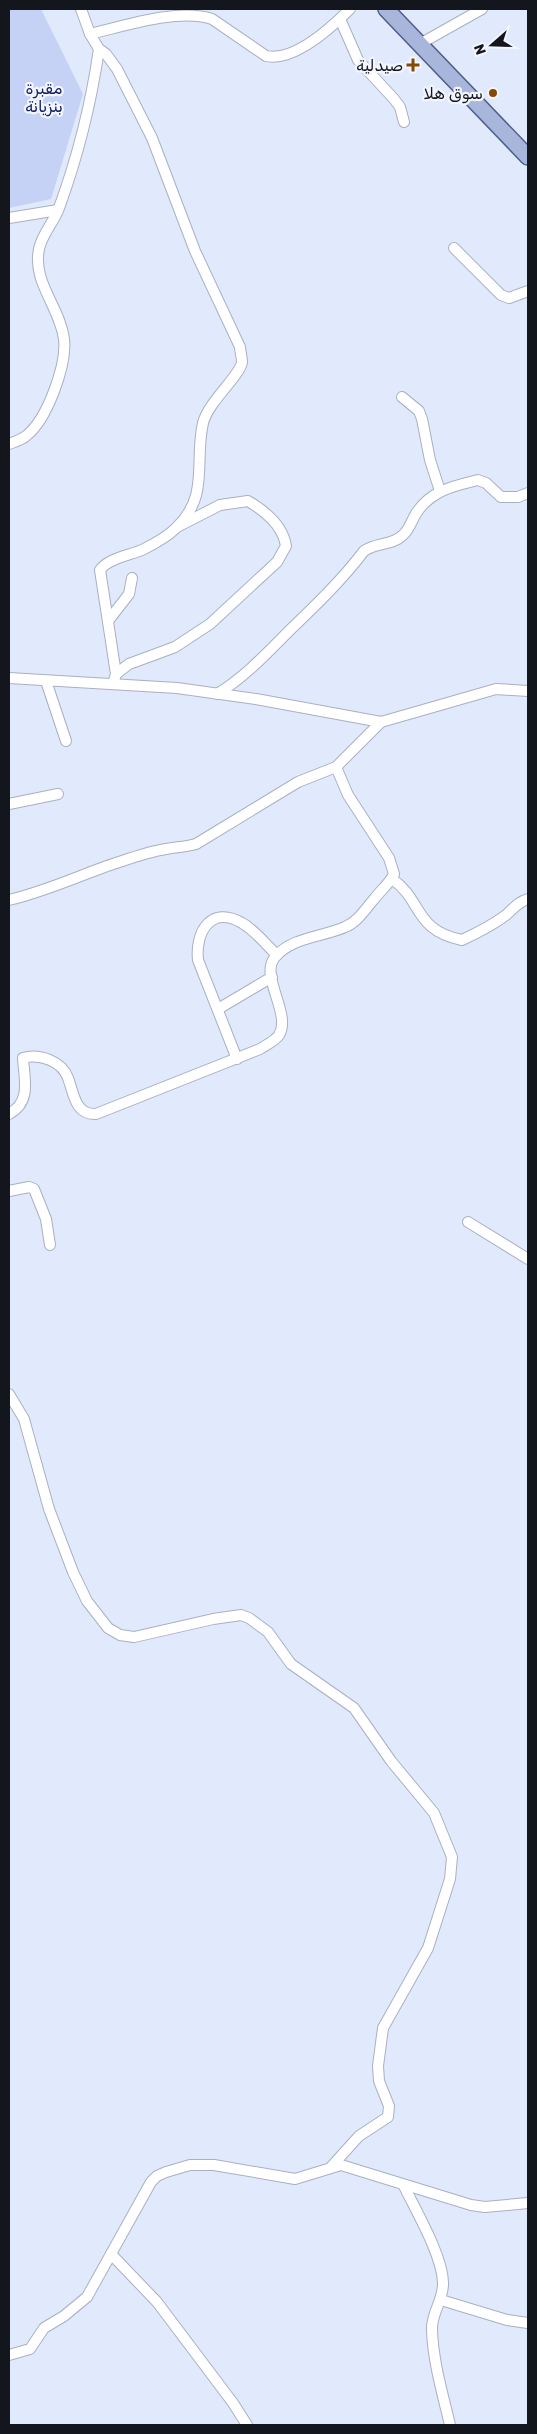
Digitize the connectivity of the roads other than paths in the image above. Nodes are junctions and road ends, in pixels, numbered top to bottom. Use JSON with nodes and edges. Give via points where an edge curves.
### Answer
{"nodes":[{"id":1,"x":81,"y":9,"type":"edge"},
{"id":2,"x":350,"y":9,"type":"edge"},
{"id":3,"x":386,"y":9,"type":"edge"},
{"id":4,"x":482,"y":9,"type":"edge"},
{"id":5,"x":340,"y":19,"type":"junction"},
{"id":6,"x":90,"y":34,"type":"junction"},
{"id":7,"x":418,"y":45,"type":"junction"},
{"id":8,"x":99,"y":49,"type":"junction"},
{"id":9,"x":404,"y":122,"type":"dead end"},
{"id":10,"x":528,"y":157,"type":"edge"},
{"id":11,"x":58,"y":210,"type":"junction"},
{"id":12,"x":9,"y":218,"type":"edge"},
{"id":13,"x":454,"y":248,"type":"dead end"},
{"id":14,"x":528,"y":292,"type":"edge"},
{"id":15,"x":402,"y":397,"type":"dead end"},
{"id":16,"x":9,"y":444,"type":"edge"},
{"id":17,"x":440,"y":491,"type":"junction"},
{"id":18,"x":528,"y":493,"type":"edge"},
{"id":19,"x":178,"y":526,"type":"junction"},
{"id":20,"x":132,"y":578,"type":"dead end"},
{"id":21,"x":108,"y":621,"type":"junction"},
{"id":22,"x":115,"y":679,"type":"junction"},
{"id":23,"x":10,"y":681,"type":"edge"},
{"id":24,"x":46,"y":681,"type":"junction"},
{"id":25,"x":528,"y":690,"type":"edge"},
{"id":26,"x":217,"y":694,"type":"junction"},
{"id":27,"x":381,"y":722,"type":"junction"},
{"id":28,"x":66,"y":741,"type":"dead end"},
{"id":29,"x":336,"y":767,"type":"junction"},
{"id":30,"x":58,"y":794,"type":"dead end"},
{"id":31,"x":9,"y":804,"type":"edge"},
{"id":32,"x":392,"y":879,"type":"junction"},
{"id":33,"x":528,"y":899,"type":"edge"},
{"id":34,"x":9,"y":900,"type":"edge"},
{"id":35,"x":277,"y":955,"type":"junction"},
{"id":36,"x":272,"y":977,"type":"junction"},
{"id":37,"x":218,"y":1009,"type":"junction"},
{"id":38,"x":237,"y":1059,"type":"junction"},
{"id":39,"x":9,"y":1114,"type":"edge"},
{"id":40,"x":9,"y":1191,"type":"edge"},
{"id":41,"x":468,"y":1222,"type":"dead end"},
{"id":42,"x":50,"y":1245,"type":"dead end"},
{"id":43,"x":528,"y":1259,"type":"edge"},
{"id":44,"x":9,"y":1394,"type":"edge"},
{"id":45,"x":331,"y":2167,"type":"junction"},
{"id":46,"x":404,"y":2186,"type":"junction"},
{"id":47,"x":528,"y":2203,"type":"edge"},
{"id":48,"x":111,"y":2254,"type":"junction"},
{"id":49,"x":441,"y":2300,"type":"junction"},
{"id":50,"x":528,"y":2323,"type":"edge"},
{"id":51,"x":9,"y":2355,"type":"edge"},
{"id":52,"x":247,"y":2425,"type":"edge"},
{"id":53,"x":450,"y":2425,"type":"edge"}],
"edges":[{"from":1,"to":6,"type":"street"},
{"from":2,"to":5,"type":"street"},
{"from":3,"to":7,"type":"main road"},
{"from":4,"to":7,"type":"street"},
{"from":5,"to":6,"type":"street","via":[[299,49],[274,58],[203,16],[169,18]]},
{"from":5,"to":9,"type":"street","via":[[358,60],[400,107]]},
{"from":6,"to":8,"type":"street"},
{"from":7,"to":10,"type":"main road"},
{"from":8,"to":11,"type":"street","via":[[91,102]]},
{"from":8,"to":19,"type":"street","via":[[117,69],[152,138],[195,251],[240,347],[240,368],[218,396],[204,422],[199,486],[194,502]]},
{"from":11,"to":12,"type":"street"},
{"from":11,"to":16,"type":"street","via":[[40,245],[38,266],[62,332],[62,366],[41,418],[25,436]]},
{"from":13,"to":14,"type":"street","via":[[502,295],[509,298]]},
{"from":15,"to":17,"type":"street","via":[[422,418]]},
{"from":17,"to":18,"type":"street","via":[[478,480],[501,497]]},
{"from":17,"to":26,"type":"street","via":[[423,503],[404,535],[393,543],[364,551],[253,668]]},
{"from":19,"to":21,"type":"street","via":[[145,548],[104,564],[100,580]]},
{"from":19,"to":22,"type":"street","via":[[220,504],[248,501],[280,528],[286,546],[277,562],[210,624],[175,647],[129,664]]},
{"from":20,"to":21,"type":"street","via":[[129,594]]},
{"from":21,"to":22,"type":"street"},
{"from":22,"to":24,"type":"street"},
{"from":22,"to":26,"type":"street"},
{"from":23,"to":24,"type":"street"},
{"from":24,"to":28,"type":"street"},
{"from":25,"to":27,"type":"street","via":[[496,689]]},
{"from":26,"to":27,"type":"street"},
{"from":27,"to":29,"type":"street"},
{"from":29,"to":32,"type":"street","via":[[348,795],[389,858],[393,866]]},
{"from":29,"to":34,"type":"street","via":[[298,782],[196,844],[150,853],[48,890]]},
{"from":30,"to":31,"type":"street"},
{"from":32,"to":33,"type":"street","via":[[402,886],[428,924],[440,933],[462,940],[480,932],[522,900]]},
{"from":32,"to":35,"type":"street","via":[[364,912],[346,927],[306,939]]},
{"from":35,"to":36,"type":"street","via":[[273,961]]},
{"from":35,"to":37,"type":"street","via":[[240,922],[222,918],[208,923],[200,932],[197,951]]},
{"from":36,"to":37,"type":"street"},
{"from":36,"to":38,"type":"street","via":[[282,1017],[279,1036]]},
{"from":37,"to":38,"type":"street"},
{"from":38,"to":39,"type":"street","via":[[106,1111],[87,1114],[75,1101],[68,1076],[61,1067],[46,1058],[29,1056],[23,1058],[24,1098]]},
{"from":40,"to":42,"type":"street","via":[[34,1189],[46,1219]]},
{"from":41,"to":43,"type":"street"},
{"from":44,"to":45,"type":"street","via":[[24,1419],[49,1509],[73,1572],[87,1601],[108,1628],[120,1635],[134,1637],[212,1619],[241,1615],[249,1618],[268,1632],[292,1664],[343,1699],[361,1716],[391,1761],[426,1801],[443,1833],[452,1857],[443,1904],[428,1948],[383,2028],[378,2066],[389,2106],[388,2117],[359,2136]]},
{"from":45,"to":46,"type":"street","via":[[350,2166]]},
{"from":45,"to":48,"type":"street","via":[[306,2178],[295,2179],[214,2165],[190,2165],[166,2172],[151,2182]]},
{"from":46,"to":47,"type":"street","via":[[485,2207]]},
{"from":46,"to":49,"type":"street","via":[[440,2268],[443,2282]]},
{"from":48,"to":51,"type":"street","via":[[84,2301],[44,2328],[30,2348]]},
{"from":48,"to":52,"type":"street","via":[[157,2302]]},
{"from":49,"to":50,"type":"street"},
{"from":49,"to":53,"type":"street","via":[[432,2330]]}]}
